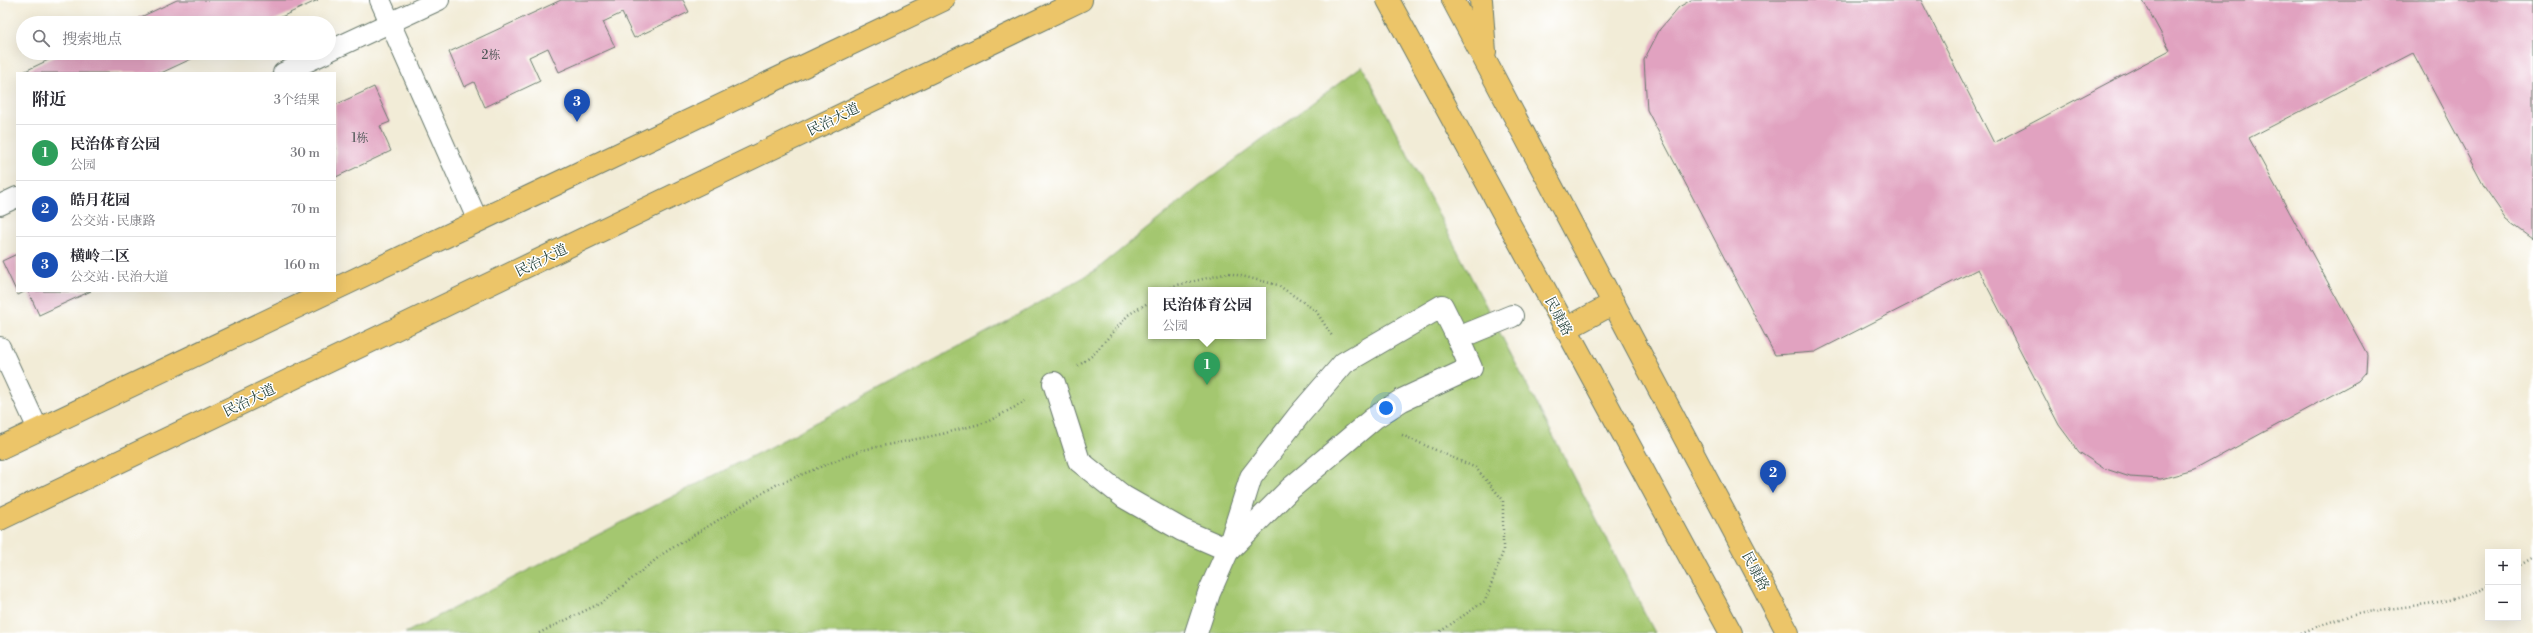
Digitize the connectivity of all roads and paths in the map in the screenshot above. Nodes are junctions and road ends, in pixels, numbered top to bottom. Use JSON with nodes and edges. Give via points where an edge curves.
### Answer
{"nodes":[{"id":1,"x":380,"y":0,"type":"edge"},
{"id":2,"x":439,"y":0,"type":"edge"},
{"id":3,"x":943,"y":0,"type":"edge"},
{"id":4,"x":1081,"y":0,"type":"edge"},
{"id":5,"x":1376,"y":0,"type":"edge"},
{"id":6,"x":1453,"y":0,"type":"edge"},
{"id":7,"x":1481,"y":0,"type":"edge"},
{"id":8,"x":1393,"y":9,"type":"edge"},
{"id":9,"x":390,"y":23,"type":"junction"},
{"id":10,"x":336,"y":49,"type":"edge"},
{"id":11,"x":311,"y":60,"type":"edge"},
{"id":12,"x":1486,"y":61,"type":"junction"},
{"id":13,"x":285,"y":72,"type":"edge"},
{"id":14,"x":16,"y":197,"type":"edge"},
{"id":15,"x":0,"y":205,"type":"edge"},
{"id":16,"x":478,"y":221,"type":"junction"},
{"id":17,"x":1172,"y":287,"type":"edge"},
{"id":18,"x":336,"y":289,"type":"edge"},
{"id":19,"x":328,"y":292,"type":"edge"},
{"id":20,"x":1148,"y":303,"type":"edge"},
{"id":21,"x":1614,"y":303,"type":"junction"},
{"id":22,"x":1512,"y":316,"type":"dead end"},
{"id":23,"x":1566,"y":330,"type":"junction"},
{"id":24,"x":1458,"y":338,"type":"junction"},
{"id":25,"x":0,"y":347,"type":"edge"},
{"id":26,"x":1344,"y":363,"type":"junction"},
{"id":27,"x":1054,"y":383,"type":"junction"},
{"id":28,"x":1374,"y":418,"type":"junction"},
{"id":29,"x":38,"y":429,"type":"junction"},
{"id":30,"x":0,"y":448,"type":"edge"},
{"id":31,"x":0,"y":519,"type":"edge"},
{"id":32,"x":1228,"y":550,"type":"junction"},
{"id":33,"x":2533,"y":557,"type":"edge"},
{"id":34,"x":2521,"y":564,"type":"edge"},
{"id":35,"x":2485,"y":588,"type":"edge"},
{"id":36,"x":539,"y":633,"type":"edge"},
{"id":37,"x":1196,"y":633,"type":"edge"},
{"id":38,"x":1438,"y":633,"type":"edge"},
{"id":39,"x":1731,"y":633,"type":"edge"},
{"id":40,"x":1788,"y":633,"type":"edge"},
{"id":41,"x":2301,"y":633,"type":"edge"}],
"edges":[{"from":1,"to":9,"type":"lane"},
{"from":2,"to":9,"type":"lane"},
{"from":3,"to":16,"type":"main road"},
{"from":4,"to":31,"type":"main road","name":"民治大道"},
{"from":5,"to":8,"type":"main road"},
{"from":6,"to":12,"type":"main road","name":"民康路"},
{"from":7,"to":12,"type":"main road"},
{"from":8,"to":23,"type":"main road","name":"民康路"},
{"from":9,"to":10,"type":"lane"},
{"from":9,"to":16,"type":"lane"},
{"from":11,"to":13,"type":"lane"},
{"from":12,"to":21,"type":"main road","name":"民康路"},
{"from":14,"to":15,"type":"lane"},
{"from":16,"to":18,"type":"main road"},
{"from":17,"to":26,"type":"path","via":[[1229,273],[1278,285],[1316,311],[1338,345]]},
{"from":19,"to":29,"type":"main road"},
{"from":20,"to":27,"type":"path","via":[[1128,315],[1093,355]]},
{"from":21,"to":23,"type":"main road"},
{"from":21,"to":40,"type":"main road","name":"民康路"},
{"from":22,"to":24,"type":"street"},
{"from":23,"to":39,"type":"main road","name":"民康路"},
{"from":24,"to":26,"type":"street","via":[[1442,306]]},
{"from":24,"to":28,"type":"street","via":[[1471,368],[1402,400]]},
{"from":25,"to":29,"type":"lane"},
{"from":26,"to":32,"type":"street","via":[[1251,477]]},
{"from":27,"to":32,"type":"street","via":[[1079,461],[1124,496],[1182,530]]},
{"from":27,"to":36,"type":"path","via":[[987,422],[862,450],[776,485],[664,553],[603,602]]},
{"from":28,"to":32,"type":"street","via":[[1290,489]]},
{"from":28,"to":38,"type":"path","via":[[1381,426],[1476,468],[1502,500],[1503,552],[1485,602]]},
{"from":29,"to":30,"type":"main road"},
{"from":32,"to":37,"type":"street","via":[[1209,593]]},
{"from":33,"to":34,"type":"path"},
{"from":35,"to":41,"type":"path","via":[[2454,598],[2337,619]]}]}
